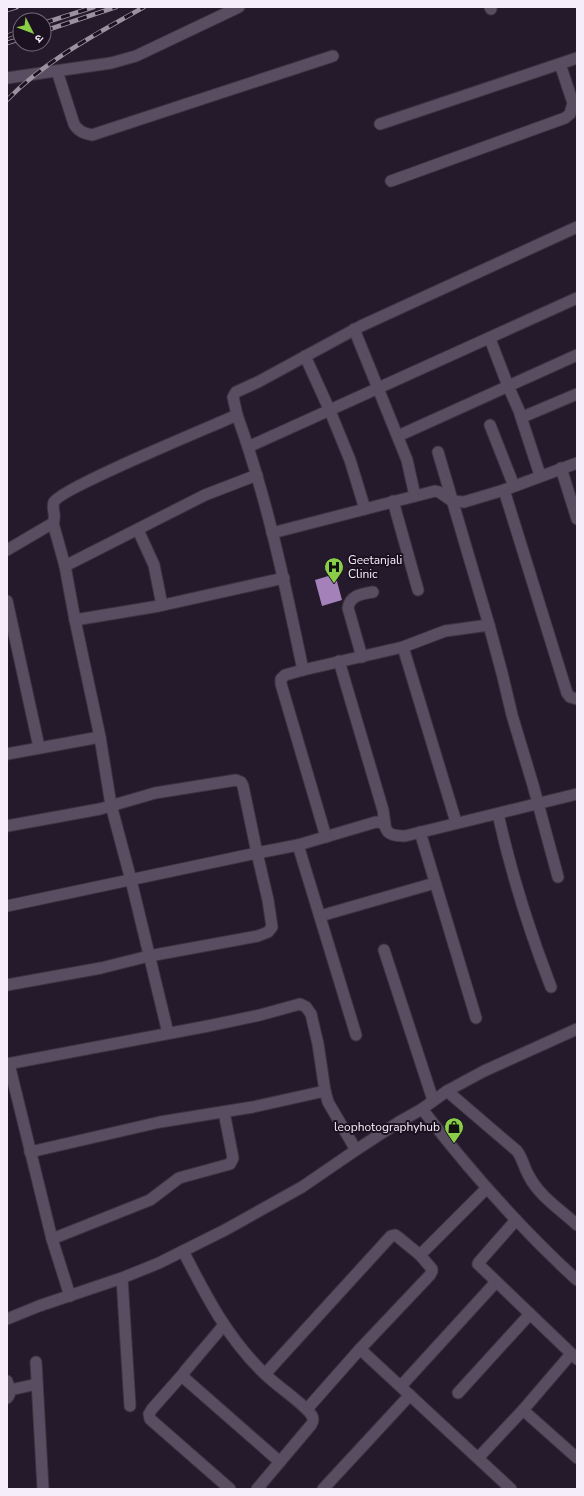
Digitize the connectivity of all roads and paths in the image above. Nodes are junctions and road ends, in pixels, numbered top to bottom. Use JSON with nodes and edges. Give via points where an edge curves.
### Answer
{"nodes":[{"id":1,"x":238,"y":7,"type":"edge"},
{"id":2,"x":334,"y":56,"type":"dead end"},
{"id":3,"x":577,"y":58,"type":"edge"},
{"id":4,"x":560,"y":64,"type":"junction"},
{"id":5,"x":57,"y":71,"type":"junction"},
{"id":6,"x":7,"y":78,"type":"edge"},
{"id":7,"x":380,"y":124,"type":"dead end"},
{"id":8,"x":391,"y":181,"type":"dead end"},
{"id":9,"x":577,"y":227,"type":"edge"},
{"id":10,"x":577,"y":298,"type":"edge"},
{"id":11,"x":354,"y":330,"type":"junction"},
{"id":12,"x":490,"y":338,"type":"junction"},
{"id":13,"x":577,"y":355,"type":"edge"},
{"id":14,"x":305,"y":356,"type":"junction"},
{"id":15,"x":508,"y":386,"type":"junction"},
{"id":16,"x":379,"y":388,"type":"junction"},
{"id":17,"x":577,"y":394,"type":"edge"},
{"id":18,"x":330,"y":411,"type":"junction"},
{"id":19,"x":520,"y":414,"type":"junction"},
{"id":20,"x":237,"y":415,"type":"junction"},
{"id":21,"x":490,"y":425,"type":"dead end"},
{"id":22,"x":398,"y":436,"type":"junction"},
{"id":23,"x":248,"y":447,"type":"junction"},
{"id":24,"x":438,"y":452,"type":"dead end"},
{"id":25,"x":577,"y":462,"type":"edge"},
{"id":26,"x":561,"y":468,"type":"junction"},
{"id":27,"x":257,"y":475,"type":"junction"},
{"id":28,"x":540,"y":475,"type":"junction"},
{"id":29,"x":509,"y":488,"type":"junction"},
{"id":30,"x":415,"y":496,"type":"junction"},
{"id":31,"x":393,"y":501,"type":"junction"},
{"id":32,"x":452,"y":501,"type":"junction"},
{"id":33,"x":365,"y":509,"type":"junction"},
{"id":34,"x":577,"y":518,"type":"edge"},
{"id":35,"x":53,"y":523,"type":"junction"},
{"id":36,"x":138,"y":530,"type":"junction"},
{"id":37,"x":272,"y":533,"type":"junction"},
{"id":38,"x":7,"y":550,"type":"edge"},
{"id":39,"x":65,"y":566,"type":"junction"},
{"id":40,"x":284,"y":578,"type":"junction"},
{"id":41,"x":418,"y":590,"type":"dead end"},
{"id":42,"x":373,"y":592,"type":"dead end"},
{"id":43,"x":7,"y":602,"type":"edge"},
{"id":44,"x":162,"y":605,"type":"junction"},
{"id":45,"x":75,"y":620,"type":"junction"},
{"id":46,"x":489,"y":625,"type":"junction"},
{"id":47,"x":403,"y":647,"type":"junction"},
{"id":48,"x":362,"y":657,"type":"junction"},
{"id":49,"x":339,"y":662,"type":"junction"},
{"id":50,"x":303,"y":670,"type":"junction"},
{"id":51,"x":577,"y":699,"type":"edge"},
{"id":52,"x":100,"y":737,"type":"junction"},
{"id":53,"x":39,"y":748,"type":"junction"},
{"id":54,"x":7,"y":754,"type":"edge"},
{"id":55,"x":577,"y":794,"type":"edge"},
{"id":56,"x":538,"y":804,"type":"junction"},
{"id":57,"x":110,"y":806,"type":"junction"},
{"id":58,"x":498,"y":814,"type":"junction"},
{"id":59,"x":456,"y":822,"type":"junction"},
{"id":60,"x":385,"y":824,"type":"junction"},
{"id":61,"x":7,"y":826,"type":"edge"},
{"id":62,"x":420,"y":832,"type":"junction"},
{"id":63,"x":326,"y":837,"type":"junction"},
{"id":64,"x":298,"y":845,"type":"junction"},
{"id":65,"x":257,"y":853,"type":"junction"},
{"id":66,"x":558,"y":878,"type":"dead end"},
{"id":67,"x":131,"y":880,"type":"junction"},
{"id":68,"x":435,"y":883,"type":"junction"},
{"id":69,"x":7,"y":906,"type":"edge"},
{"id":70,"x":320,"y":916,"type":"junction"},
{"id":71,"x":384,"y":950,"type":"dead end"},
{"id":72,"x":149,"y":956,"type":"junction"},
{"id":73,"x":7,"y":985,"type":"edge"},
{"id":74,"x":551,"y":987,"type":"dead end"},
{"id":75,"x":476,"y":1018,"type":"dead end"},
{"id":76,"x":577,"y":1029,"type":"edge"},
{"id":77,"x":168,"y":1033,"type":"junction"},
{"id":78,"x":356,"y":1035,"type":"dead end"},
{"id":79,"x":8,"y":1064,"type":"edge"},
{"id":80,"x":325,"y":1091,"type":"junction"},
{"id":81,"x":447,"y":1091,"type":"junction"},
{"id":82,"x":433,"y":1100,"type":"junction"},
{"id":83,"x":422,"y":1109,"type":"junction"},
{"id":84,"x":224,"y":1112,"type":"junction"},
{"id":85,"x":356,"y":1150,"type":"junction"},
{"id":86,"x":30,"y":1152,"type":"junction"},
{"id":87,"x":487,"y":1188,"type":"junction"},
{"id":88,"x":516,"y":1220,"type":"junction"},
{"id":89,"x":577,"y":1225,"type":"edge"},
{"id":90,"x":52,"y":1239,"type":"junction"},
{"id":91,"x":183,"y":1251,"type":"junction"},
{"id":92,"x":420,"y":1254,"type":"junction"},
{"id":93,"x":122,"y":1278,"type":"junction"},
{"id":94,"x":577,"y":1280,"type":"edge"},
{"id":95,"x":496,"y":1282,"type":"junction"},
{"id":96,"x":70,"y":1296,"type":"junction"},
{"id":97,"x":530,"y":1314,"type":"junction"},
{"id":98,"x":8,"y":1316,"type":"edge"},
{"id":99,"x":224,"y":1325,"type":"junction"},
{"id":100,"x":360,"y":1349,"type":"junction"},
{"id":101,"x":574,"y":1357,"type":"edge"},
{"id":102,"x":36,"y":1362,"type":"dead end"},
{"id":103,"x":183,"y":1374,"type":"junction"},
{"id":104,"x":264,"y":1374,"type":"junction"},
{"id":105,"x":37,"y":1384,"type":"junction"},
{"id":106,"x":401,"y":1386,"type":"junction"},
{"id":107,"x":8,"y":1390,"type":"edge"},
{"id":108,"x":458,"y":1393,"type":"dead end"},
{"id":109,"x":410,"y":1395,"type":"junction"},
{"id":110,"x":130,"y":1406,"type":"dead end"},
{"id":111,"x":307,"y":1409,"type":"junction"},
{"id":112,"x":523,"y":1410,"type":"junction"},
{"id":113,"x":478,"y":1458,"type":"junction"},
{"id":114,"x":577,"y":1458,"type":"edge"},
{"id":115,"x":280,"y":1462,"type":"junction"},
{"id":116,"x":43,"y":1489,"type":"edge"},
{"id":117,"x":230,"y":1489,"type":"edge"},
{"id":118,"x":256,"y":1489,"type":"edge"},
{"id":119,"x":323,"y":1489,"type":"edge"},
{"id":120,"x":511,"y":1489,"type":"edge"}],
"edges":[{"from":1,"to":5,"type":"street","via":[[136,56],[111,63]]},
{"from":2,"to":5,"type":"street","via":[[92,135],[83,133],[74,124]]},
{"from":3,"to":4,"type":"street"},
{"from":4,"to":7,"type":"street"},
{"from":4,"to":8,"type":"street","via":[[573,103],[570,114],[565,118]]},
{"from":5,"to":6,"type":"street"},
{"from":9,"to":11,"type":"street"},
{"from":10,"to":12,"type":"street"},
{"from":11,"to":14,"type":"street"},
{"from":11,"to":16,"type":"street"},
{"from":12,"to":15,"type":"street"},
{"from":12,"to":16,"type":"street"},
{"from":13,"to":15,"type":"street"},
{"from":14,"to":18,"type":"street"},
{"from":14,"to":20,"type":"street","via":[[236,392],[233,397]]},
{"from":15,"to":19,"type":"street"},
{"from":15,"to":22,"type":"street"},
{"from":16,"to":18,"type":"street"},
{"from":16,"to":22,"type":"street"},
{"from":17,"to":19,"type":"street","via":[[525,416]]},
{"from":18,"to":23,"type":"street"},
{"from":18,"to":33,"type":"street","via":[[350,460]]},
{"from":19,"to":28,"type":"street"},
{"from":20,"to":23,"type":"street"},
{"from":20,"to":35,"type":"street","via":[[65,493],[54,502]]},
{"from":21,"to":29,"type":"street"},
{"from":22,"to":30,"type":"street","via":[[407,460]]},
{"from":23,"to":27,"type":"street"},
{"from":24,"to":32,"type":"street"},
{"from":25,"to":26,"type":"street"},
{"from":26,"to":28,"type":"street"},
{"from":26,"to":34,"type":"street"},
{"from":27,"to":36,"type":"street","via":[[205,495]]},
{"from":27,"to":37,"type":"street"},
{"from":28,"to":29,"type":"street"},
{"from":29,"to":32,"type":"street","via":[[464,502]]},
{"from":29,"to":51,"type":"street","via":[[567,693]]},
{"from":30,"to":31,"type":"street"},
{"from":30,"to":32,"type":"street","via":[[435,491]]},
{"from":31,"to":33,"type":"street"},
{"from":31,"to":41,"type":"street"},
{"from":32,"to":46,"type":"street"},
{"from":33,"to":37,"type":"street"},
{"from":35,"to":38,"type":"street"},
{"from":35,"to":39,"type":"street"},
{"from":36,"to":39,"type":"street"},
{"from":36,"to":44,"type":"street","via":[[154,565]]},
{"from":37,"to":40,"type":"street"},
{"from":39,"to":45,"type":"street"},
{"from":40,"to":44,"type":"street"},
{"from":40,"to":50,"type":"street"},
{"from":42,"to":48,"type":"street","via":[[351,599],[348,608]]},
{"from":43,"to":53,"type":"street"},
{"from":44,"to":45,"type":"street"},
{"from":45,"to":52,"type":"street"},
{"from":46,"to":47,"type":"street","via":[[445,631]]},
{"from":46,"to":56,"type":"street"},
{"from":47,"to":48,"type":"street"},
{"from":47,"to":59,"type":"street"},
{"from":48,"to":49,"type":"street"},
{"from":49,"to":50,"type":"street"},
{"from":49,"to":60,"type":"street"},
{"from":50,"to":63,"type":"street","via":[[285,675],[281,679],[281,684]]},
{"from":52,"to":53,"type":"street"},
{"from":52,"to":57,"type":"street"},
{"from":53,"to":54,"type":"street"},
{"from":55,"to":56,"type":"street"},
{"from":56,"to":58,"type":"street"},
{"from":56,"to":66,"type":"street"},
{"from":57,"to":61,"type":"street"},
{"from":57,"to":65,"type":"street","via":[[155,793],[239,780],[243,786]]},
{"from":57,"to":67,"type":"street"},
{"from":58,"to":59,"type":"street"},
{"from":58,"to":74,"type":"street","via":[[522,907]]},
{"from":59,"to":62,"type":"street"},
{"from":60,"to":62,"type":"street","via":[[388,832],[399,836]]},
{"from":60,"to":63,"type":"street","via":[[376,822]]},
{"from":62,"to":68,"type":"street"},
{"from":63,"to":64,"type":"street"},
{"from":64,"to":65,"type":"street"},
{"from":64,"to":70,"type":"street"},
{"from":65,"to":67,"type":"street"},
{"from":65,"to":72,"type":"street","via":[[272,920],[271,930],[258,936]]},
{"from":67,"to":69,"type":"street"},
{"from":67,"to":72,"type":"street"},
{"from":68,"to":70,"type":"street"},
{"from":68,"to":75,"type":"street"},
{"from":70,"to":78,"type":"street"},
{"from":71,"to":82,"type":"street"},
{"from":72,"to":73,"type":"street","via":[[101,968]]},
{"from":72,"to":77,"type":"street"},
{"from":76,"to":81,"type":"street","via":[[484,1071]]},
{"from":77,"to":79,"type":"street"},
{"from":77,"to":80,"type":"street","via":[[303,1005],[311,1014]]},
{"from":79,"to":86,"type":"street"},
{"from":80,"to":84,"type":"street"},
{"from":80,"to":85,"type":"street","via":[[328,1102]]},
{"from":81,"to":82,"type":"street"},
{"from":81,"to":89,"type":"street","via":[[517,1151],[534,1184]]},
{"from":82,"to":83,"type":"street"},
{"from":83,"to":85,"type":"street"},
{"from":83,"to":87,"type":"street"},
{"from":84,"to":86,"type":"street","via":[[160,1122]]},
{"from":84,"to":90,"type":"street","via":[[233,1153],[230,1164],[179,1178],[150,1200]]},
{"from":85,"to":91,"type":"street","via":[[274,1204]]},
{"from":86,"to":90,"type":"street"},
{"from":87,"to":88,"type":"street"},
{"from":87,"to":92,"type":"street"},
{"from":88,"to":94,"type":"street"},
{"from":88,"to":95,"type":"street","via":[[478,1264]]},
{"from":90,"to":96,"type":"street"},
{"from":91,"to":93,"type":"street"},
{"from":91,"to":99,"type":"street"},
{"from":92,"to":100,"type":"street","via":[[431,1266],[432,1271]]},
{"from":92,"to":104,"type":"street","via":[[395,1235],[391,1236]]},
{"from":93,"to":96,"type":"street"},
{"from":93,"to":110,"type":"street"},
{"from":95,"to":97,"type":"street"},
{"from":95,"to":106,"type":"street"},
{"from":96,"to":98,"type":"street"},
{"from":97,"to":101,"type":"street"},
{"from":97,"to":108,"type":"street"},
{"from":99,"to":103,"type":"street"},
{"from":99,"to":104,"type":"street","via":[[241,1349]]},
{"from":100,"to":106,"type":"street"},
{"from":100,"to":111,"type":"street"},
{"from":101,"to":112,"type":"street"},
{"from":102,"to":105,"type":"street"},
{"from":103,"to":115,"type":"street","via":[[186,1380]]},
{"from":103,"to":117,"type":"street","via":[[152,1409],[150,1419]]},
{"from":104,"to":111,"type":"street"},
{"from":105,"to":107,"type":"street"},
{"from":105,"to":116,"type":"street"},
{"from":106,"to":109,"type":"street"},
{"from":109,"to":113,"type":"street"},
{"from":109,"to":119,"type":"street"},
{"from":111,"to":115,"type":"street","via":[[313,1421]]},
{"from":112,"to":113,"type":"street"},
{"from":112,"to":114,"type":"street"},
{"from":113,"to":120,"type":"street"},
{"from":115,"to":118,"type":"street"}]}
